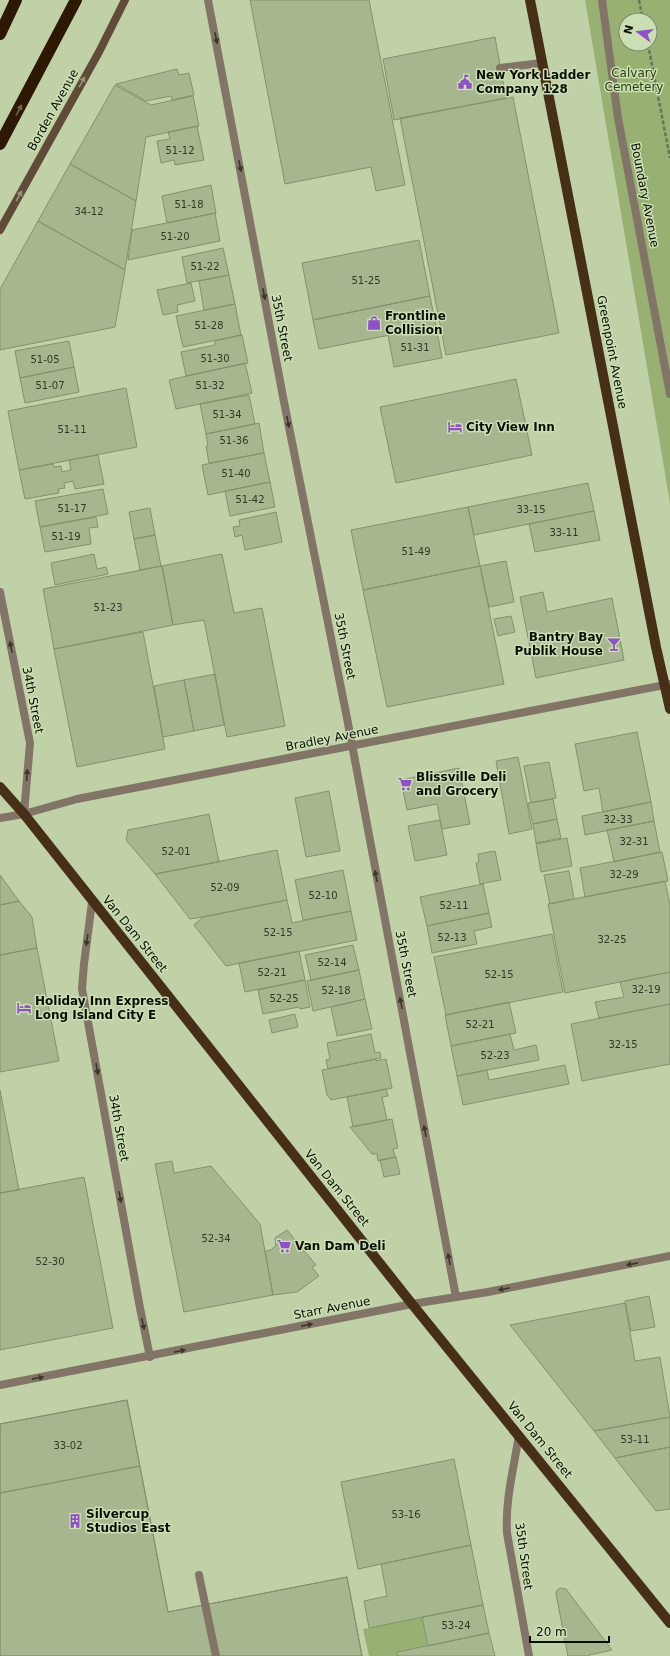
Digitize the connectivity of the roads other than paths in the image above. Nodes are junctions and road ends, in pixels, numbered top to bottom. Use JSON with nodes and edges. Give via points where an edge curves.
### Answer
{"nodes":[{"id":1,"x":16,"y":0,"type":"edge"},
{"id":2,"x":76,"y":0,"type":"edge"},
{"id":3,"x":125,"y":0,"type":"edge"},
{"id":4,"x":208,"y":0,"type":"edge"},
{"id":5,"x":530,"y":0,"type":"edge"},
{"id":6,"x":602,"y":0,"type":"edge"},
{"id":7,"x":0,"y":34,"type":"edge"},
{"id":8,"x":542,"y":63,"type":"junction"},
{"id":9,"x":500,"y":68,"type":"dead end"},
{"id":10,"x":0,"y":144,"type":"edge"},
{"id":11,"x":0,"y":230,"type":"edge"},
{"id":12,"x":670,"y":394,"type":"edge"},
{"id":13,"x":0,"y":592,"type":"edge"},
{"id":14,"x":667,"y":684,"type":"edge"},
{"id":15,"x":670,"y":709,"type":"edge"},
{"id":16,"x":352,"y":746,"type":"junction"},
{"id":17,"x":0,"y":787,"type":"edge"},
{"id":18,"x":24,"y":814,"type":"junction"},
{"id":19,"x":0,"y":818,"type":"edge"},
{"id":20,"x":92,"y":902,"type":"junction"},
{"id":21,"x":670,"y":1256,"type":"edge"},
{"id":22,"x":456,"y":1297,"type":"junction"},
{"id":23,"x":412,"y":1304,"type":"junction"},
{"id":24,"x":150,"y":1357,"type":"junction"},
{"id":25,"x":0,"y":1386,"type":"edge"},
{"id":26,"x":519,"y":1435,"type":"junction"},
{"id":27,"x":199,"y":1576,"type":"dead end"},
{"id":28,"x":670,"y":1623,"type":"edge"},
{"id":29,"x":216,"y":1656,"type":"edge"},
{"id":30,"x":529,"y":1656,"type":"edge"}],
"edges":[{"from":1,"to":7,"type":"highway"},
{"from":10,"to":2,"type":"highway","one_way":true},
{"from":11,"to":3,"type":"main road","name":"Borden Avenue","one_way":true},
{"from":4,"to":16,"type":"street","name":"35th Street","one_way":true,"via":[[282,394]]},
{"from":5,"to":8,"type":"main road","name":"Greenpoint Avenue"},
{"from":6,"to":12,"type":"street","name":"Boundary Avenue","via":[[618,118]]},
{"from":8,"to":9,"type":"street"},
{"from":8,"to":14,"type":"main road","name":"Greenpoint Avenue"},
{"from":18,"to":13,"type":"street","name":"34th Street","one_way":true,"via":[[30,743]]},
{"from":14,"to":15,"type":"main road","name":"Greenpoint Avenue"},
{"from":14,"to":16,"type":"street","name":"Bradley Avenue"},
{"from":16,"to":18,"type":"street","name":"Bradley Avenue","via":[[77,799]]},
{"from":22,"to":16,"type":"street","name":"35th Street","one_way":true},
{"from":17,"to":18,"type":"main road","name":"Van Dam Street"},
{"from":18,"to":19,"type":"street","name":"Bradley Avenue"},
{"from":18,"to":20,"type":"main road","name":"Van Dam Street"},
{"from":20,"to":23,"type":"main road","name":"Van Dam Street"},
{"from":20,"to":24,"type":"street","name":"34th Street","one_way":true,"via":[[82,989]]},
{"from":21,"to":22,"type":"street","name":"Starr Avenue","one_way":true},
{"from":22,"to":23,"type":"street","name":"Starr Avenue"},
{"from":24,"to":23,"type":"street","name":"Starr Avenue","one_way":true},
{"from":23,"to":26,"type":"main road","name":"Van Dam Street"},
{"from":25,"to":24,"type":"street","name":"Starr Avenue","one_way":true},
{"from":26,"to":28,"type":"main road","name":"Van Dam Street"},
{"from":26,"to":30,"type":"street","name":"35th Street","via":[[506,1522]]},
{"from":27,"to":29,"type":"street"}]}
